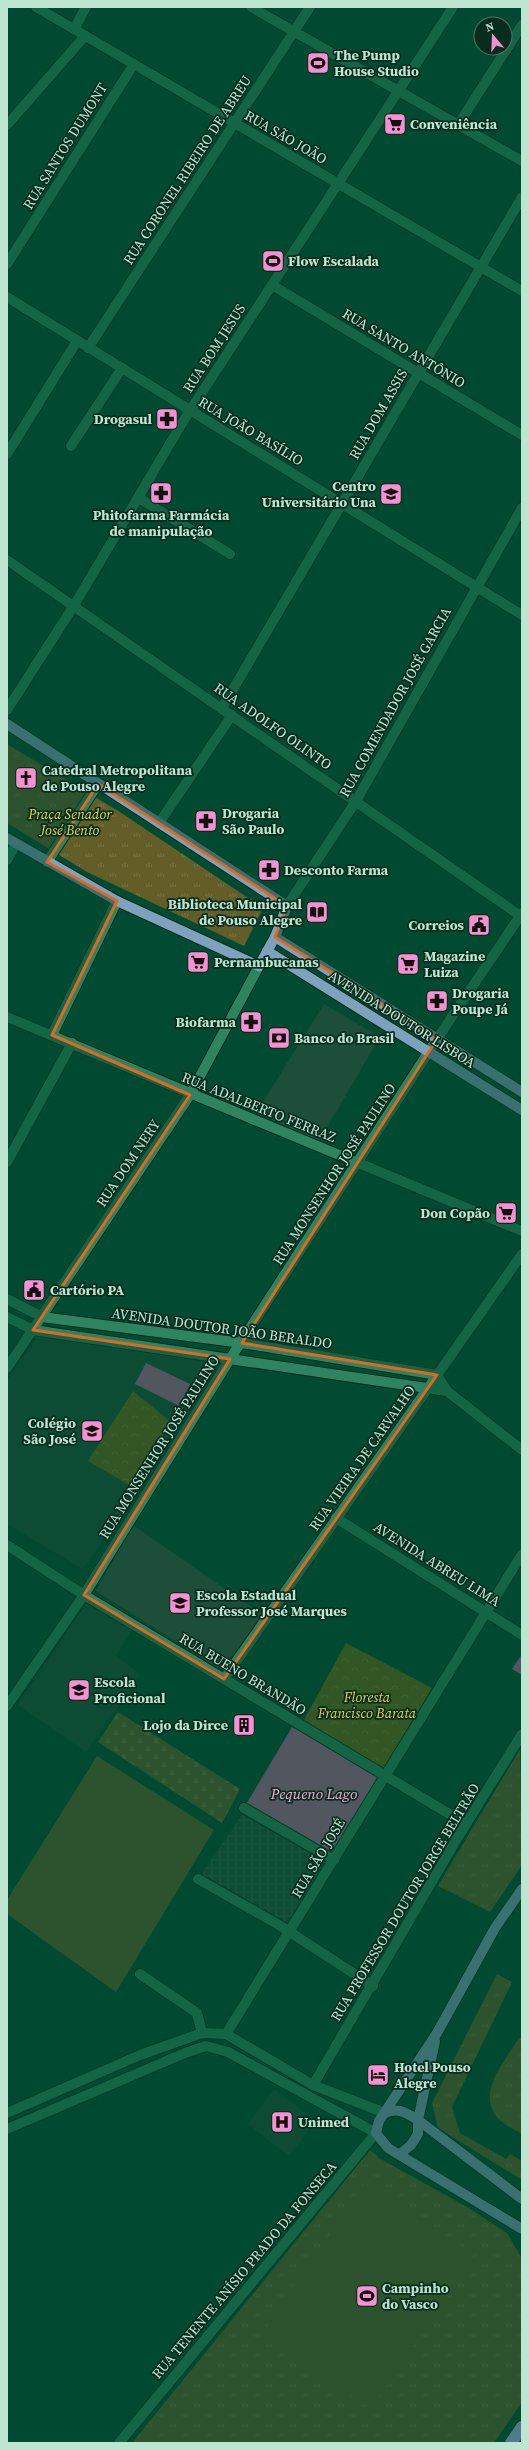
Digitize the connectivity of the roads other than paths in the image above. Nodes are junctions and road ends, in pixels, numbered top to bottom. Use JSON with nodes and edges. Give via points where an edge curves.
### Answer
{"nodes":[{"id":1,"x":36,"y":7,"type":"edge"},
{"id":2,"x":86,"y":7,"type":"edge"},
{"id":3,"x":252,"y":7,"type":"edge"},
{"id":4,"x":310,"y":7,"type":"edge"},
{"id":5,"x":454,"y":7,"type":"edge"},
{"id":6,"x":522,"y":25,"type":"edge"},
{"id":7,"x":74,"y":29,"type":"junction"},
{"id":8,"x":294,"y":31,"type":"junction"},
{"id":9,"x":85,"y":36,"type":"junction"},
{"id":10,"x":134,"y":64,"type":"junction"},
{"id":11,"x":400,"y":91,"type":"junction"},
{"id":12,"x":234,"y":123,"type":"junction"},
{"id":13,"x":7,"y":125,"type":"edge"},
{"id":14,"x":458,"y":125,"type":"junction"},
{"id":15,"x":522,"y":161,"type":"edge"},
{"id":16,"x":339,"y":184,"type":"junction"},
{"id":17,"x":522,"y":196,"type":"edge"},
{"id":18,"x":7,"y":264,"type":"edge"},
{"id":19,"x":481,"y":267,"type":"junction"},
{"id":20,"x":272,"y":285,"type":"junction"},
{"id":21,"x":522,"y":291,"type":"edge"},
{"id":22,"x":7,"y":297,"type":"edge"},
{"id":23,"x":77,"y":341,"type":"junction"},
{"id":24,"x":88,"y":348,"type":"junction"},
{"id":25,"x":122,"y":368,"type":"junction"},
{"id":26,"x":419,"y":373,"type":"junction"},
{"id":27,"x":190,"y":410,"type":"junction"},
{"id":28,"x":522,"y":435,"type":"edge"},
{"id":29,"x":71,"y":446,"type":"dead end"},
{"id":30,"x":7,"y":454,"type":"edge"},
{"id":31,"x":139,"y":498,"type":"junction"},
{"id":32,"x":342,"y":504,"type":"junction"},
{"id":33,"x":522,"y":508,"type":"edge"},
{"id":34,"x":230,"y":554,"type":"dead end"},
{"id":35,"x":7,"y":560,"type":"edge"},
{"id":36,"x":477,"y":586,"type":"junction"},
{"id":37,"x":73,"y":607,"type":"junction"},
{"id":38,"x":522,"y":614,"type":"edge"},
{"id":39,"x":222,"y":708,"type":"junction"},
{"id":40,"x":7,"y":710,"type":"edge"},
{"id":41,"x":232,"y":715,"type":"junction"},
{"id":42,"x":7,"y":724,"type":"edge"},
{"id":43,"x":98,"y":784,"type":"junction"},
{"id":44,"x":356,"y":801,"type":"junction"},
{"id":45,"x":159,"y":823,"type":"junction"},
{"id":46,"x":7,"y":838,"type":"edge"},
{"id":47,"x":16,"y":844,"type":"junction"},
{"id":48,"x":7,"y":860,"type":"edge"},
{"id":49,"x":47,"y":862,"type":"junction"},
{"id":50,"x":117,"y":901,"type":"junction"},
{"id":51,"x":287,"y":906,"type":"junction"},
{"id":52,"x":521,"y":915,"type":"edge"},
{"id":53,"x":275,"y":937,"type":"junction"},
{"id":54,"x":267,"y":951,"type":"junction"},
{"id":55,"x":259,"y":966,"type":"junction"},
{"id":56,"x":7,"y":1017,"type":"edge"},
{"id":57,"x":52,"y":1035,"type":"junction"},
{"id":58,"x":437,"y":1039,"type":"junction"},
{"id":59,"x":72,"y":1043,"type":"junction"},
{"id":60,"x":428,"y":1053,"type":"junction"},
{"id":61,"x":522,"y":1092,"type":"edge"},
{"id":62,"x":190,"y":1095,"type":"junction"},
{"id":63,"x":522,"y":1110,"type":"edge"},
{"id":64,"x":7,"y":1162,"type":"edge"},
{"id":65,"x":359,"y":1163,"type":"junction"},
{"id":66,"x":522,"y":1231,"type":"edge"},
{"id":67,"x":522,"y":1254,"type":"edge"},
{"id":68,"x":7,"y":1299,"type":"edge"},
{"id":69,"x":7,"y":1317,"type":"edge"},
{"id":70,"x":42,"y":1317,"type":"junction"},
{"id":71,"x":33,"y":1330,"type":"junction"},
{"id":72,"x":242,"y":1343,"type":"junction"},
{"id":73,"x":230,"y":1359,"type":"junction"},
{"id":74,"x":342,"y":1359,"type":"junction"},
{"id":75,"x":7,"y":1368,"type":"edge"},
{"id":76,"x":339,"y":1375,"type":"junction"},
{"id":77,"x":438,"y":1375,"type":"junction"},
{"id":78,"x":429,"y":1388,"type":"junction"},
{"id":79,"x":447,"y":1391,"type":"junction"},
{"id":80,"x":522,"y":1450,"type":"edge"},
{"id":81,"x":336,"y":1518,"type":"junction"},
{"id":82,"x":7,"y":1545,"type":"edge"},
{"id":83,"x":522,"y":1554,"type":"edge"},
{"id":84,"x":84,"y":1595,"type":"junction"},
{"id":85,"x":486,"y":1610,"type":"junction"},
{"id":86,"x":522,"y":1635,"type":"edge"},
{"id":87,"x":224,"y":1679,"type":"junction"},
{"id":88,"x":7,"y":1706,"type":"edge"},
{"id":89,"x":522,"y":1734,"type":"edge"},
{"id":90,"x":385,"y":1776,"type":"junction"},
{"id":91,"x":244,"y":1808,"type":"dead end"},
{"id":92,"x":466,"y":1824,"type":"junction"},
{"id":93,"x":334,"y":1860,"type":"junction"},
{"id":94,"x":198,"y":1879,"type":"dead end"},
{"id":95,"x":522,"y":1889,"type":"edge"},
{"id":96,"x":290,"y":1932,"type":"junction"},
{"id":97,"x":140,"y":1974,"type":"dead end"},
{"id":98,"x":373,"y":1986,"type":"junction"},
{"id":99,"x":202,"y":2032,"type":"junction"},
{"id":100,"x":226,"y":2034,"type":"junction"},
{"id":101,"x":436,"y":2035,"type":"junction"},
{"id":102,"x":313,"y":2085,"type":"junction"},
{"id":103,"x":7,"y":2112,"type":"edge"},
{"id":104,"x":385,"y":2113,"type":"junction"},
{"id":105,"x":42,"y":2115,"type":"junction"},
{"id":106,"x":418,"y":2120,"type":"junction"},
{"id":107,"x":7,"y":2129,"type":"edge"},
{"id":108,"x":376,"y":2133,"type":"junction"},
{"id":109,"x":400,"y":2154,"type":"junction"},
{"id":110,"x":522,"y":2199,"type":"edge"},
{"id":111,"x":522,"y":2229,"type":"edge"},
{"id":112,"x":522,"y":2427,"type":"edge"},
{"id":113,"x":119,"y":2443,"type":"edge"},
{"id":114,"x":511,"y":2443,"type":"edge"}],
"edges":[{"from":1,"to":7,"type":"street","name":"RUA SÃO JOÃO"},
{"from":2,"to":7,"type":"street"},
{"from":3,"to":8,"type":"street"},
{"from":4,"to":8,"type":"street","name":"RUA CORONEL RIBEIRO DE ABREU"},
{"from":5,"to":11,"type":"street","name":"RUA BOM JESUS"},
{"from":6,"to":14,"type":"street"},
{"from":7,"to":9,"type":"street","name":"RUA SÃO JOÃO"},
{"from":8,"to":11,"type":"street"},
{"from":8,"to":12,"type":"street","name":"RUA CORONEL RIBEIRO DE ABREU"},
{"from":9,"to":10,"type":"street","name":"RUA SÃO JOÃO"},
{"from":9,"to":13,"type":"street"},
{"from":10,"to":12,"type":"street","name":"RUA SÃO JOÃO"},
{"from":10,"to":18,"type":"street","name":"RUA SANTOS DUMONT"},
{"from":11,"to":14,"type":"street"},
{"from":11,"to":16,"type":"street","name":"RUA BOM JESUS"},
{"from":12,"to":16,"type":"street","name":"RUA SÃO JOÃO"},
{"from":12,"to":24,"type":"street","name":"RUA CORONEL RIBEIRO DE ABREU"},
{"from":14,"to":15,"type":"street"},
{"from":16,"to":19,"type":"street","name":"RUA SÃO JOÃO"},
{"from":16,"to":20,"type":"street","name":"RUA BOM JESUS"},
{"from":17,"to":19,"type":"street","name":"RUA DOM ASSIS"},
{"from":19,"to":21,"type":"street","name":"RUA SÃO JOÃO"},
{"from":19,"to":26,"type":"street","name":"RUA DOM ASSIS"},
{"from":20,"to":26,"type":"street","name":"RUA SANTO ANTÔNIO"},
{"from":20,"to":27,"type":"street","name":"RUA BOM JESUS"},
{"from":22,"to":23,"type":"street","name":"RUA JOÃO BASÍLIO"},
{"from":23,"to":24,"type":"street","name":"RUA JOÃO BASÍLIO"},
{"from":23,"to":30,"type":"street"},
{"from":24,"to":25,"type":"street","name":"RUA JOÃO BASÍLIO"},
{"from":25,"to":27,"type":"street","name":"RUA JOÃO BASÍLIO"},
{"from":25,"to":29,"type":"street"},
{"from":26,"to":28,"type":"street","name":"RUA SANTO ANTÔNIO"},
{"from":26,"to":32,"type":"street","name":"RUA DOM ASSIS"},
{"from":27,"to":31,"type":"street","name":"RUA BOM JESUS"},
{"from":27,"to":32,"type":"street","name":"RUA JOÃO BASÍLIO"},
{"from":31,"to":34,"type":"street"},
{"from":31,"to":37,"type":"street","name":"RUA BOM JESUS"},
{"from":32,"to":36,"type":"street","name":"RUA JOÃO BASÍLIO"},
{"from":32,"to":39,"type":"street","name":"RUA DOM ASSIS"},
{"from":33,"to":36,"type":"street","name":"RUA COMENDADOR JOSÉ GARCIA"},
{"from":35,"to":37,"type":"street","name":"RUA ADOLFO OLINTO"},
{"from":36,"to":38,"type":"street","name":"RUA JOÃO BASÍLIO"},
{"from":36,"to":44,"type":"street","name":"RUA COMENDADOR JOSÉ GARCIA"},
{"from":37,"to":39,"type":"street","name":"RUA ADOLFO OLINTO"},
{"from":37,"to":40,"type":"street","name":"RUA BOM JESUS"},
{"from":39,"to":41,"type":"street","name":"RUA ADOLFO OLINTO"},
{"from":41,"to":44,"type":"street","name":"RUA ADOLFO OLINTO"},
{"from":41,"to":45,"type":"street"},
{"from":42,"to":43,"type":"main road"},
{"from":43,"to":45,"type":"main road"},
{"from":43,"to":49,"type":"street"},
{"from":44,"to":51,"type":"street","name":"RUA COMENDADOR JOSÉ GARCIA"},
{"from":44,"to":52,"type":"street","name":"RUA ADOLFO OLINTO"},
{"from":45,"to":51,"type":"main road"},
{"from":46,"to":47,"type":"main road"},
{"from":47,"to":48,"type":"street"},
{"from":47,"to":49,"type":"main road"},
{"from":49,"to":50,"type":"main road"},
{"from":50,"to":55,"type":"main road"},
{"from":50,"to":57,"type":"street"},
{"from":51,"to":53,"type":"main road"},
{"from":52,"to":58,"type":"street","name":"RUA MONSENHOR JOSÉ PAULINO"},
{"from":53,"to":54,"type":"main road"},
{"from":53,"to":58,"type":"main road","name":"AVENIDA DOUTOR LISBOA"},
{"from":54,"to":55,"type":"main road"},
{"from":54,"to":60,"type":"main road","name":"AVENIDA DOUTOR LISBOA"},
{"from":55,"to":62,"type":"street","name":"RUA DOM NERY"},
{"from":56,"to":57,"type":"street","name":"RUA ADALBERTO FERRAZ"},
{"from":57,"to":59,"type":"street","name":"RUA ADALBERTO FERRAZ"},
{"from":58,"to":60,"type":"street","name":"RUA MONSENHOR JOSÉ PAULINO"},
{"from":58,"to":61,"type":"main road","name":"AVENIDA DOUTOR LISBOA"},
{"from":59,"to":62,"type":"street","name":"RUA ADALBERTO FERRAZ"},
{"from":59,"to":64,"type":"street"},
{"from":60,"to":63,"type":"main road","name":"AVENIDA DOUTOR LISBOA"},
{"from":60,"to":65,"type":"street","name":"RUA MONSENHOR JOSÉ PAULINO"},
{"from":62,"to":65,"type":"street","name":"RUA ADALBERTO FERRAZ"},
{"from":62,"to":70,"type":"street","name":"RUA DOM NERY"},
{"from":65,"to":66,"type":"street","name":"RUA ADALBERTO FERRAZ"},
{"from":65,"to":72,"type":"street","name":"RUA MONSENHOR JOSÉ PAULINO"},
{"from":67,"to":77,"type":"street","name":"RUA VIEIRA DE CARVALHO"},
{"from":68,"to":70,"type":"street","name":"AVENIDA DOUTOR JOÃO BERALDO"},
{"from":69,"to":71,"type":"street","name":"AVENIDA DOUTOR JOÃO BERALDO"},
{"from":70,"to":71,"type":"street","name":"RUA DOM NERY"},
{"from":70,"to":72,"type":"street","name":"AVENIDA DOUTOR JOÃO BERALDO"},
{"from":71,"to":73,"type":"street","name":"AVENIDA DOUTOR JOÃO BERALDO"},
{"from":71,"to":75,"type":"street","name":"RUA DOM NERY"},
{"from":72,"to":73,"type":"street","name":"RUA MONSENHOR JOSÉ PAULINO"},
{"from":72,"to":74,"type":"street","name":"AVENIDA DOUTOR JOÃO BERALDO"},
{"from":73,"to":76,"type":"street","name":"AVENIDA DOUTOR JOÃO BERALDO"},
{"from":73,"to":84,"type":"street","name":"RUA MONSENHOR JOSÉ PAULINO"},
{"from":74,"to":76,"type":"street"},
{"from":74,"to":77,"type":"street","name":"AVENIDA DOUTOR JOÃO BERALDO"},
{"from":76,"to":78,"type":"street","name":"AVENIDA DOUTOR JOÃO BERALDO"},
{"from":77,"to":78,"type":"street","name":"RUA VIEIRA DE CARVALHO"},
{"from":77,"to":79,"type":"street"},
{"from":78,"to":79,"type":"street","name":"AVENIDA DOUTOR JOÃO BERALDO"},
{"from":78,"to":81,"type":"street","name":"RUA VIEIRA DE CARVALHO"},
{"from":79,"to":80,"type":"street"},
{"from":81,"to":85,"type":"street","name":"AVENIDA ABREU LIMA"},
{"from":81,"to":87,"type":"street","name":"RUA VIEIRA DE CARVALHO"},
{"from":82,"to":84,"type":"street","name":"RUA BUENO BRANDÃO"},
{"from":83,"to":85,"type":"street","name":"RUA SÃO JOSÉ"},
{"from":84,"to":87,"type":"street","name":"RUA BUENO BRANDÃO"},
{"from":84,"to":88,"type":"street","name":"RUA MONSENHOR JOSÉ PAULINO"},
{"from":85,"to":86,"type":"street","name":"AVENIDA ABREU LIMA"},
{"from":85,"to":90,"type":"street","name":"RUA SÃO JOSÉ"},
{"from":87,"to":90,"type":"street","name":"RUA BUENO BRANDÃO"},
{"from":89,"to":92,"type":"street","name":"RUA PROFESSOR DOUTOR JORGE BELTRÃO"},
{"from":90,"to":92,"type":"street","name":"RUA BUENO BRANDÃO"},
{"from":90,"to":93,"type":"street","name":"RUA SÃO JOSÉ"},
{"from":91,"to":93,"type":"street"},
{"from":92,"to":98,"type":"street","name":"RUA PROFESSOR DOUTOR JORGE BELTRÃO"},
{"from":93,"to":96,"type":"street","name":"RUA SÃO JOSÉ"},
{"from":94,"to":96,"type":"street"},
{"from":95,"to":101,"type":"main road","via":[[495,1928]]},
{"from":96,"to":98,"type":"street"},
{"from":96,"to":100,"type":"street","name":"RUA SÃO JOSÉ"},
{"from":97,"to":99,"type":"street","via":[[197,2013]]},
{"from":98,"to":102,"type":"street","name":"RUA PROFESSOR DOUTOR JORGE BELTRÃO"},
{"from":99,"to":100,"type":"street"},
{"from":99,"to":103,"type":"street","via":[[140,2055]]},
{"from":100,"to":102,"type":"street"},
{"from":101,"to":104,"type":"main road","name":"RUA TENENTE ANÍSIO PRADO DA FONSECA"},
{"from":101,"to":106,"type":"main road"},
{"from":102,"to":104,"type":"street"},
{"from":103,"to":105,"type":"street","via":[[26,2116]]},
{"from":104,"to":106,"type":"main road","via":[[394,2109]]},
{"from":104,"to":108,"type":"main road","name":"RUA TENENTE ANÍSIO PRADO DA FONSECA"},
{"from":105,"to":107,"type":"street"},
{"from":105,"to":108,"type":"street","via":[[206,2046],[228,2052]]},
{"from":106,"to":109,"type":"main road","via":[[418,2134],[411,2145]]},
{"from":106,"to":110,"type":"main road"},
{"from":108,"to":109,"type":"main road","via":[[382,2142]]},
{"from":108,"to":113,"type":"street","name":"RUA TENENTE ANÍSIO PRADO DA FONSECA"},
{"from":109,"to":111,"type":"main road"},
{"from":112,"to":114,"type":"highway"}]}
